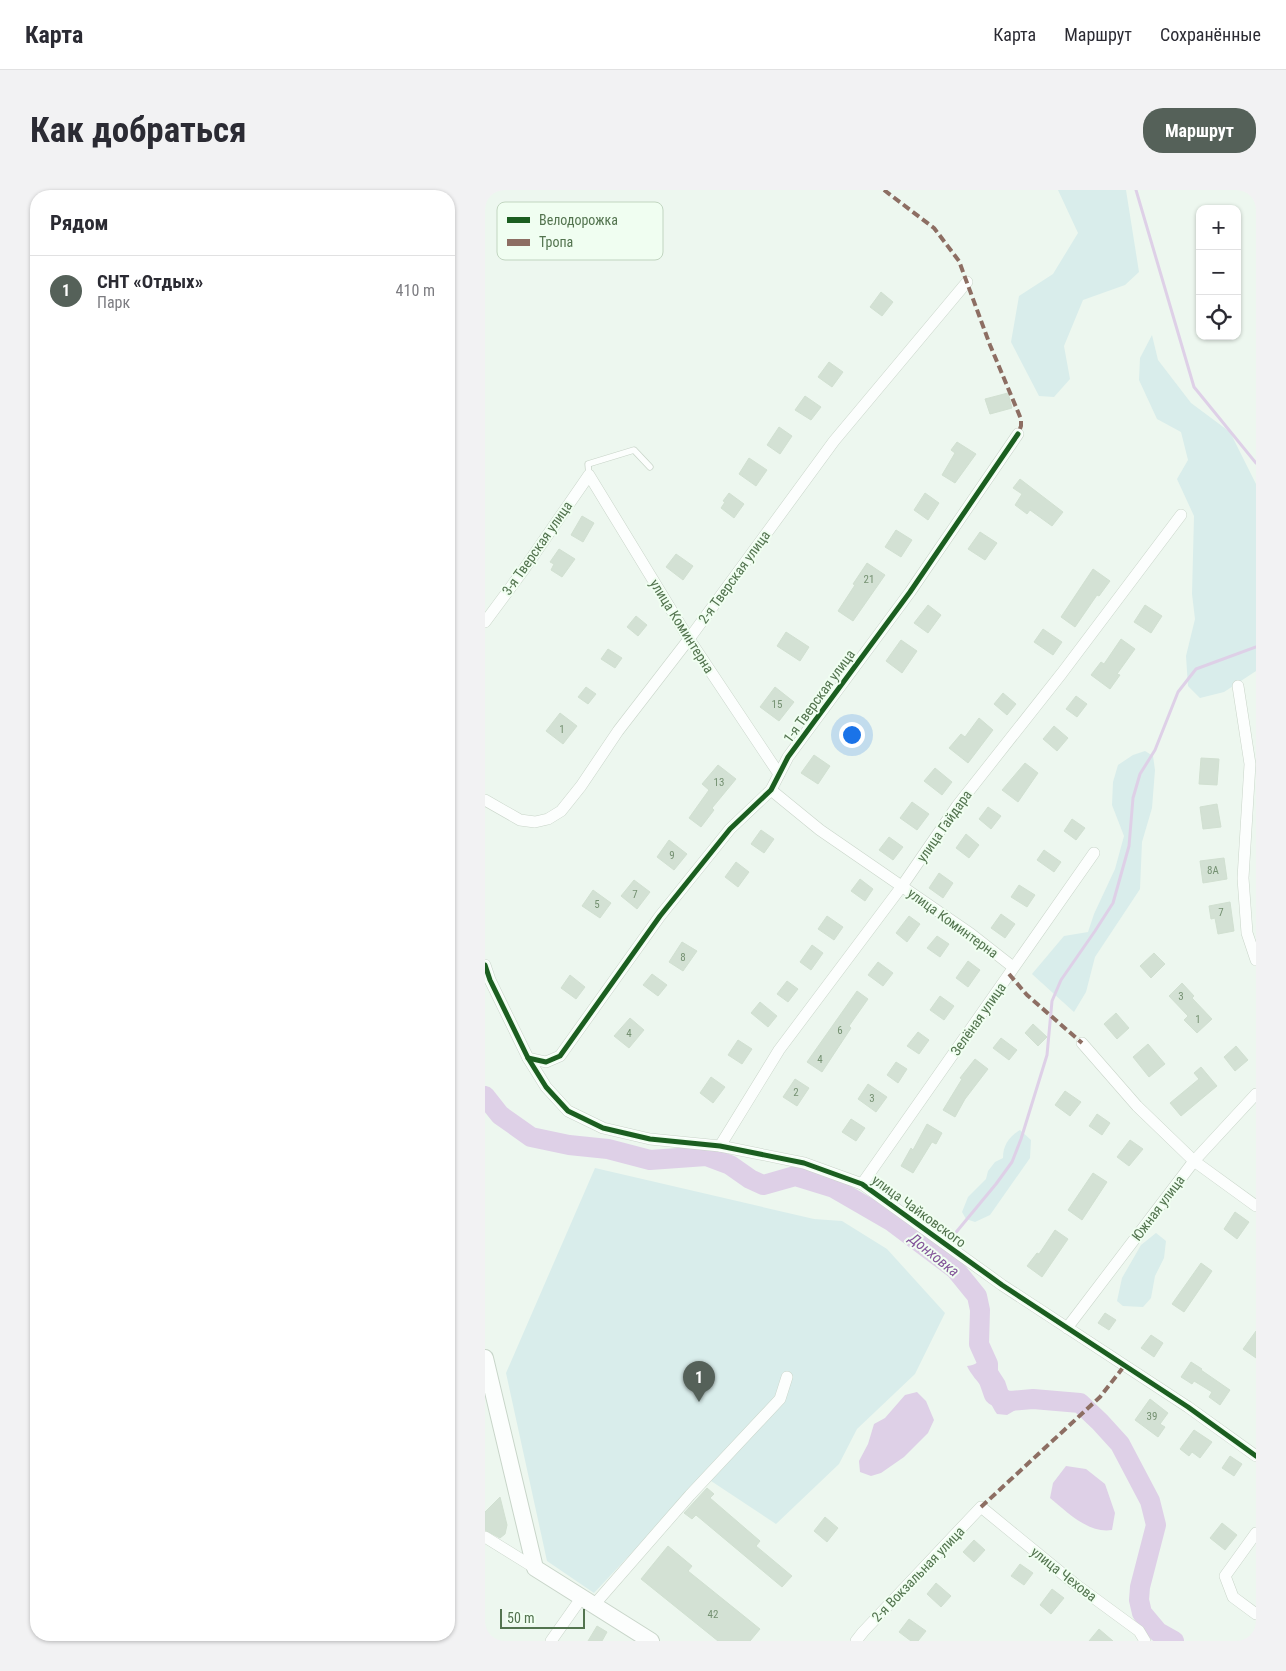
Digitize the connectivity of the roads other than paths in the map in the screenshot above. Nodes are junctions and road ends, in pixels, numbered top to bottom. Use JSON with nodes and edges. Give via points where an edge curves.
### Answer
{"nodes":[{"id":1,"x":967,"y":282,"type":"dead end"},
{"id":2,"x":1018,"y":434,"type":"dead end"},
{"id":3,"x":649,"y":467,"type":"dead end"},
{"id":4,"x":589,"y":474,"type":"junction"},
{"id":5,"x":1181,"y":515,"type":"dead end"},
{"id":6,"x":485,"y":622,"type":"edge"},
{"id":7,"x":689,"y":639,"type":"junction"},
{"id":8,"x":1238,"y":686,"type":"dead end"},
{"id":9,"x":779,"y":774,"type":"junction"},
{"id":10,"x":771,"y":790,"type":"junction"},
{"id":11,"x":485,"y":800,"type":"edge"},
{"id":12,"x":1094,"y":854,"type":"dead end"},
{"id":13,"x":902,"y":886,"type":"junction"},
{"id":14,"x":1256,"y":960,"type":"edge"},
{"id":15,"x":485,"y":965,"type":"edge"},
{"id":16,"x":1013,"y":967,"type":"junction"},
{"id":17,"x":1081,"y":1043,"type":"dead end"},
{"id":18,"x":528,"y":1058,"type":"junction"},
{"id":19,"x":1256,"y":1094,"type":"edge"},
{"id":20,"x":720,"y":1146,"type":"junction"},
{"id":21,"x":1194,"y":1161,"type":"junction"},
{"id":22,"x":862,"y":1184,"type":"junction"},
{"id":23,"x":1256,"y":1206,"type":"edge"},
{"id":24,"x":1067,"y":1328,"type":"junction"},
{"id":25,"x":485,"y":1358,"type":"edge"},
{"id":26,"x":787,"y":1378,"type":"dead end"},
{"id":27,"x":1256,"y":1456,"type":"edge"},
{"id":28,"x":981,"y":1507,"type":"joint"},
{"id":29,"x":1256,"y":1533,"type":"edge"},
{"id":30,"x":485,"y":1537,"type":"edge"},
{"id":31,"x":535,"y":1568,"type":"junction"},
{"id":32,"x":588,"y":1601,"type":"junction"},
{"id":33,"x":1256,"y":1614,"type":"edge"},
{"id":34,"x":551,"y":1641,"type":"edge"},
{"id":35,"x":651,"y":1641,"type":"edge"},
{"id":36,"x":856,"y":1641,"type":"edge"},
{"id":37,"x":1145,"y":1641,"type":"edge"}],
"edges":[{"from":1,"to":7,"type":"street","name":"2-я Тверская улица","via":[[834,441]]},
{"from":2,"to":9,"type":"street","name":"1-я Тверская улица"},
{"from":3,"to":4,"type":"lane","via":[[634,450],[588,464]]},
{"from":4,"to":6,"type":"street","name":"3-я Тверская улица"},
{"from":4,"to":7,"type":"street","name":"улица Коминтерна"},
{"from":5,"to":13,"type":"street","name":"улица Гайдара","via":[[957,806]]},
{"from":7,"to":9,"type":"street","name":"улица Коминтерна"},
{"from":7,"to":11,"type":"street","name":"2-я Тверская улица","via":[[561,811],[535,822],[520,820]]},
{"from":8,"to":14,"type":"street","via":[[1250,764],[1243,878],[1247,933]]},
{"from":9,"to":10,"type":"street","name":"1-я Тверская улица"},
{"from":10,"to":13,"type":"street","name":"улица Коминтерна","via":[[820,830]]},
{"from":10,"to":18,"type":"street","name":"1-я Тверская улица","via":[[730,829],[660,916],[560,1056],[546,1062]]},
{"from":12,"to":16,"type":"street","name":"Зелёная улица"},
{"from":13,"to":16,"type":"street","name":"улица Коминтерна"},
{"from":13,"to":20,"type":"street","name":"улица Гайдара","via":[[779,1050]]},
{"from":15,"to":18,"type":"street","name":"улица Чайковского","via":[[489,980]]},
{"from":16,"to":22,"type":"street","name":"Зелёная улица"},
{"from":17,"to":21,"type":"street","via":[[1137,1106]]},
{"from":18,"to":20,"type":"street","name":"улица Чайковского","via":[[568,1111],[603,1128],[650,1138]]},
{"from":19,"to":21,"type":"street","name":"Южная улица"},
{"from":20,"to":22,"type":"street","name":"улица Чайковского","via":[[804,1163]]},
{"from":21,"to":23,"type":"street"},
{"from":21,"to":24,"type":"street","name":"Южная улица"},
{"from":22,"to":24,"type":"street","name":"улица Чайковского"},
{"from":24,"to":27,"type":"street","name":"улица Чайковского"},
{"from":25,"to":31,"type":"street"},
{"from":26,"to":32,"type":"street","via":[[780,1399]]},
{"from":28,"to":36,"type":"street","name":"2-я Вокзальная улица"},
{"from":28,"to":37,"type":"street","name":"улица Чехова","via":[[1075,1584],[1139,1631]]},
{"from":29,"to":33,"type":"street","via":[[1225,1576],[1233,1597]]},
{"from":30,"to":31,"type":"street"},
{"from":31,"to":32,"type":"street"},
{"from":32,"to":34,"type":"street"},
{"from":32,"to":35,"type":"street"}]}
